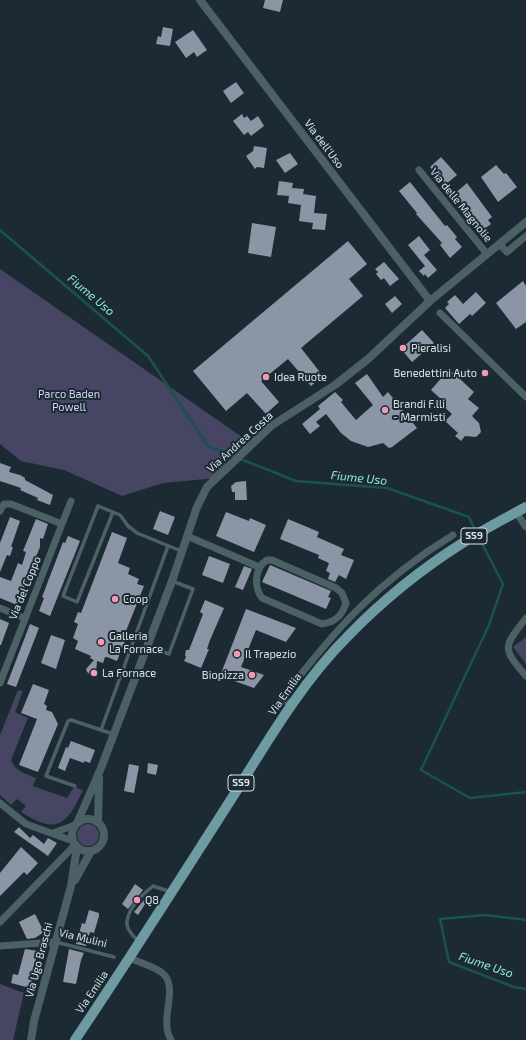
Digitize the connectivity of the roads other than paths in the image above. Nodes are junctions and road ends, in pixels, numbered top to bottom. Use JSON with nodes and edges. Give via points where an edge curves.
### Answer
{"nodes":[{"id":1,"x":200,"y":0,"type":"edge"},
{"id":2,"x":419,"y":170,"type":"dead end"},
{"id":3,"x":526,"y":222,"type":"edge"},
{"id":4,"x":526,"y":236,"type":"edge"},
{"id":5,"x":499,"y":244,"type":"junction"},
{"id":6,"x":487,"y":254,"type":"junction"},
{"id":7,"x":430,"y":301,"type":"junction"},
{"id":8,"x":440,"y":312,"type":"dead end"},
{"id":9,"x":526,"y":397,"type":"edge"},
{"id":10,"x":71,"y":501,"type":"dead end"},
{"id":11,"x":526,"y":507,"type":"edge"},
{"id":12,"x":0,"y":511,"type":"edge"},
{"id":13,"x":112,"y":512,"type":"junction"},
{"id":14,"x":516,"y":512,"type":"junction"},
{"id":15,"x":62,"y":524,"type":"junction"},
{"id":16,"x":526,"y":527,"type":"edge"},
{"id":17,"x":453,"y":535,"type":"dead end"},
{"id":18,"x":187,"y":536,"type":"junction"},
{"id":19,"x":168,"y":546,"type":"junction"},
{"id":20,"x":182,"y":551,"type":"junction"},
{"id":21,"x":259,"y":567,"type":"junction"},
{"id":22,"x":172,"y":581,"type":"junction"},
{"id":23,"x":0,"y":608,"type":"edge"},
{"id":24,"x":24,"y":618,"type":"junction"},
{"id":25,"x":526,"y":618,"type":"edge"},
{"id":26,"x":148,"y":646,"type":"junction"},
{"id":27,"x":526,"y":676,"type":"edge"},
{"id":28,"x":0,"y":683,"type":"edge"},
{"id":29,"x":292,"y":705,"type":"junction"},
{"id":30,"x":101,"y":730,"type":"junction"},
{"id":31,"x":114,"y":734,"type":"junction"},
{"id":32,"x":99,"y":773,"type":"junction"},
{"id":33,"x":75,"y":786,"type":"dead end"},
{"id":34,"x":0,"y":803,"type":"edge"},
{"id":35,"x":98,"y":822,"type":"junction"},
{"id":36,"x":77,"y":823,"type":"junction"},
{"id":37,"x":53,"y":833,"type":"junction"},
{"id":38,"x":75,"y":844,"type":"junction"},
{"id":39,"x":91,"y":851,"type":"junction"},
{"id":40,"x":72,"y":886,"type":"junction"},
{"id":41,"x":172,"y":892,"type":"junction"},
{"id":42,"x":0,"y":921,"type":"edge"},
{"id":43,"x":54,"y":942,"type":"junction"},
{"id":44,"x":140,"y":942,"type":"junction"},
{"id":45,"x":0,"y":946,"type":"edge"},
{"id":46,"x":114,"y":957,"type":"dead end"},
{"id":47,"x":130,"y":958,"type":"junction"},
{"id":48,"x":31,"y":1040,"type":"edge"},
{"id":49,"x":75,"y":1040,"type":"edge"},
{"id":50,"x":171,"y":1040,"type":"edge"}],
"edges":[{"from":1,"to":7,"type":"street","name":"Via dell'Uso"},
{"from":2,"to":6,"type":"street","name":"Via delle Magnolie"},
{"from":3,"to":5,"type":"street","name":"Via Andrea Costa"},
{"from":4,"to":5,"type":"street","via":[[507,252]]},
{"from":5,"to":6,"type":"street","name":"Via Andrea Costa"},
{"from":6,"to":7,"type":"street","name":"Via Andrea Costa"},
{"from":7,"to":18,"type":"street","name":"Via Andrea Costa","via":[[368,360],[335,385],[271,426],[211,483],[197,508]]},
{"from":8,"to":9,"type":"street"},
{"from":10,"to":15,"type":"street","name":"Via del Coppo"},
{"from":11,"to":14,"type":"main road","name":"Via Emilia","number":"SS9"},
{"from":12,"to":15,"type":"street","via":[[4,504],[11,504]]},
{"from":13,"to":13,"type":"lane","via":[[98,506],[63,596],[77,602]]},
{"from":13,"to":19,"type":"lane","via":[[120,515],[136,533]]},
{"from":14,"to":16,"type":"street"},
{"from":14,"to":29,"type":"main road","name":"Via Emilia","number":"SS9","via":[[442,557],[380,604],[319,668]]},
{"from":15,"to":24,"type":"street","name":"Via del Coppo"},
{"from":17,"to":29,"type":"street","via":[[431,547],[392,577],[343,624],[282,699]]},
{"from":18,"to":20,"type":"street","name":"Via Andrea Costa"},
{"from":18,"to":21,"type":"street"},
{"from":19,"to":20,"type":"lane"},
{"from":19,"to":30,"type":"lane"},
{"from":20,"to":22,"type":"street","name":"Via Andrea Costa"},
{"from":21,"to":21,"type":"street","via":[[256,585],[262,598],[322,624],[331,622],[341,614],[346,603],[334,586],[272,560],[264,562]]},
{"from":22,"to":26,"type":"street","name":"Via Andrea Costa"},
{"from":22,"to":26,"type":"lane","via":[[193,589],[169,654]]},
{"from":23,"to":24,"type":"street"},
{"from":24,"to":28,"type":"street","name":"Via del Coppo"},
{"from":25,"to":27,"type":"street","via":[[508,642],[508,651],[511,659]]},
{"from":26,"to":31,"type":"street","name":"Via Andrea Costa"},
{"from":29,"to":41,"type":"main road","name":"Via Emilia","number":"SS9"},
{"from":30,"to":31,"type":"lane"},
{"from":30,"to":33,"type":"lane","via":[[71,720],[65,726],[46,776]]},
{"from":31,"to":32,"type":"street","name":"Via Andrea Costa"},
{"from":32,"to":35,"type":"street","name":"Via Andrea Costa"},
{"from":32,"to":36,"type":"street","name":"Via Andrea Costa"},
{"from":34,"to":37,"type":"street","via":[[26,824]]},
{"from":35,"to":36,"type":"street","via":[[88,818]]},
{"from":35,"to":39,"type":"street","via":[[104,830],[103,841]]},
{"from":36,"to":37,"type":"street"},
{"from":36,"to":38,"type":"street","via":[[72,832]]},
{"from":37,"to":38,"type":"street"},
{"from":38,"to":39,"type":"street","via":[[86,851]]},
{"from":38,"to":40,"type":"street","name":"Via Ugo Braschi"},
{"from":38,"to":42,"type":"street"},
{"from":39,"to":40,"type":"street","name":"Via Ugo Braschi"},
{"from":40,"to":43,"type":"street","name":"Via Ugo Braschi"},
{"from":41,"to":44,"type":"main road","name":"Via Emilia","number":"SS9"},
{"from":41,"to":44,"type":"lane","via":[[153,886],[142,894],[127,925],[131,934]]},
{"from":43,"to":45,"type":"street","name":"Via Mulini"},
{"from":43,"to":46,"type":"lane","name":"Via Mulini"},
{"from":43,"to":48,"type":"street","name":"Via Ugo Braschi"},
{"from":44,"to":47,"type":"main road","name":"Via Emilia","number":"SS9"},
{"from":47,"to":49,"type":"main road","name":"Via Emilia","number":"SS9"},
{"from":47,"to":50,"type":"street","via":[[162,973],[168,981],[170,992],[165,1026]]}]}
